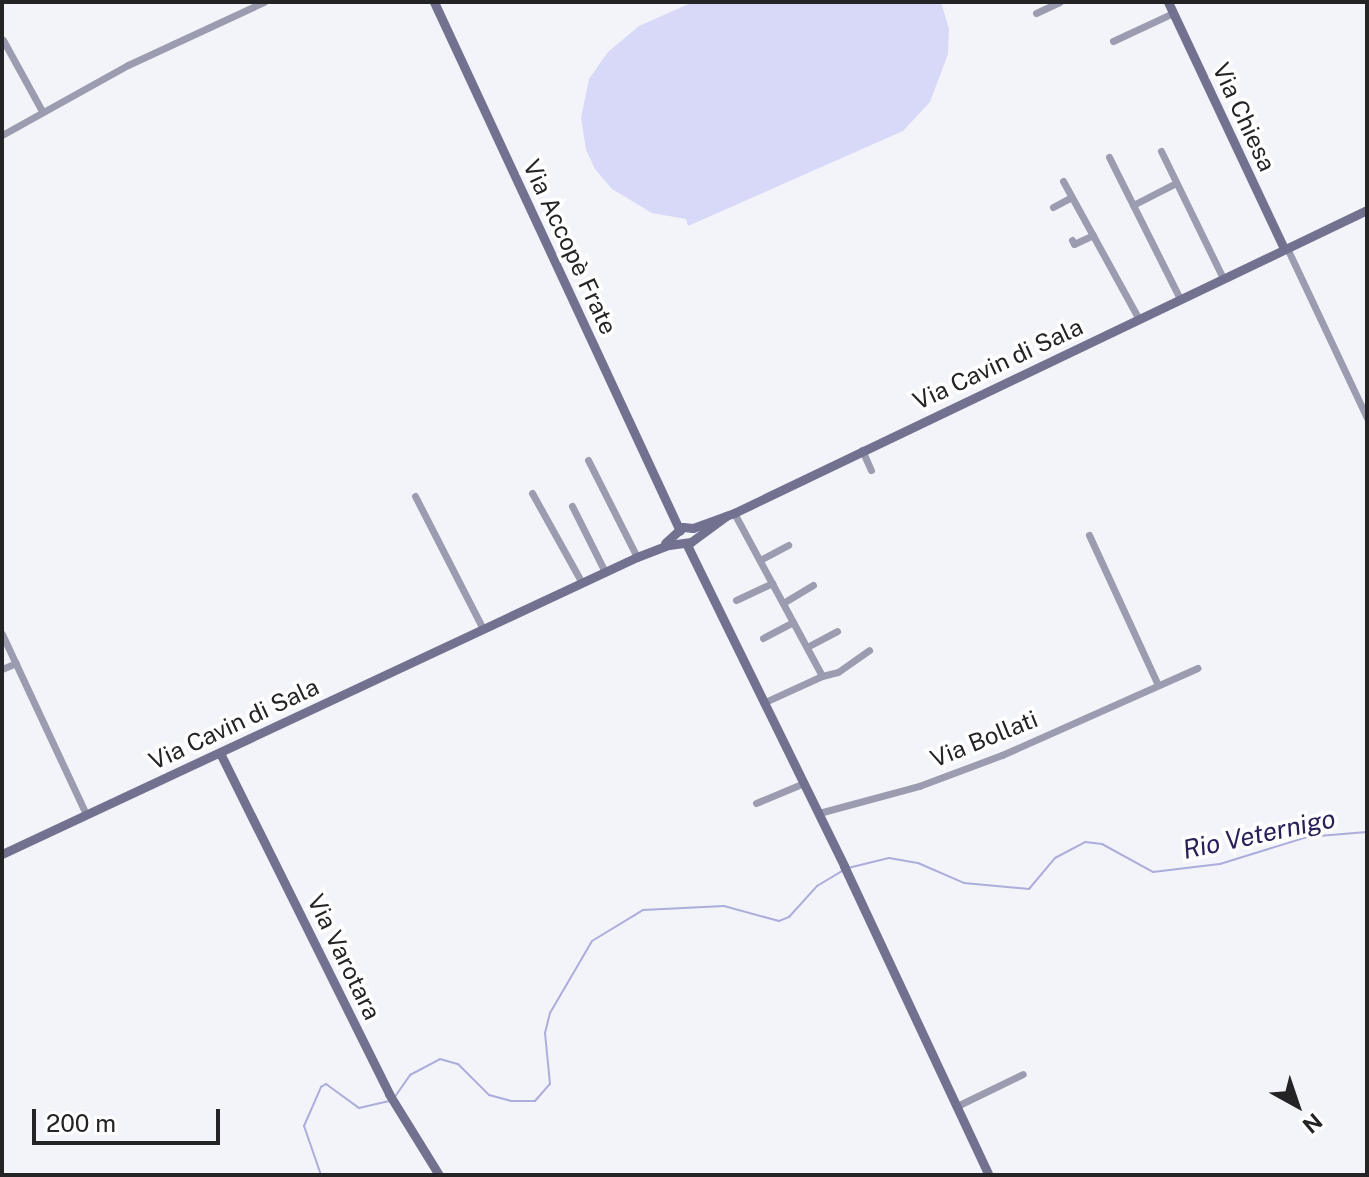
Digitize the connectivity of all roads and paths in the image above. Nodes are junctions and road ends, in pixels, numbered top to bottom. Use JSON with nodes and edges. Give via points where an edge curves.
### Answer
{"nodes":[{"id":1,"x":264,"y":2,"type":"edge"},
{"id":2,"x":434,"y":2,"type":"edge"},
{"id":3,"x":1060,"y":2,"type":"edge"},
{"id":4,"x":1168,"y":2,"type":"edge"},
{"id":5,"x":1036,"y":13,"type":"dead end"},
{"id":6,"x":1173,"y":13,"type":"junction"},
{"id":7,"x":3,"y":40,"type":"edge"},
{"id":8,"x":1113,"y":41,"type":"dead end"},
{"id":9,"x":42,"y":111,"type":"junction"},
{"id":10,"x":2,"y":135,"type":"edge"},
{"id":11,"x":1161,"y":151,"type":"dead end"},
{"id":12,"x":1109,"y":157,"type":"dead end"},
{"id":13,"x":1063,"y":181,"type":"dead end"},
{"id":14,"x":1176,"y":183,"type":"junction"},
{"id":15,"x":1072,"y":197,"type":"junction"},
{"id":16,"x":1133,"y":205,"type":"junction"},
{"id":17,"x":1053,"y":207,"type":"dead end"},
{"id":18,"x":1367,"y":210,"type":"edge"},
{"id":19,"x":1093,"y":235,"type":"junction"},
{"id":20,"x":1072,"y":240,"type":"dead end"},
{"id":21,"x":1285,"y":248,"type":"junction"},
{"id":22,"x":1223,"y":278,"type":"junction"},
{"id":23,"x":1180,"y":299,"type":"junction"},
{"id":24,"x":1139,"y":319,"type":"junction"},
{"id":25,"x":1367,"y":418,"type":"edge"},
{"id":26,"x":862,"y":450,"type":"junction"},
{"id":27,"x":588,"y":460,"type":"dead end"},
{"id":28,"x":871,"y":470,"type":"dead end"},
{"id":29,"x":532,"y":493,"type":"dead end"},
{"id":30,"x":415,"y":496,"type":"dead end"},
{"id":31,"x":572,"y":506,"type":"dead end"},
{"id":32,"x":730,"y":514,"type":"junction"},
{"id":33,"x":688,"y":535,"type":"junction"},
{"id":34,"x":1089,"y":535,"type":"dead end"},
{"id":35,"x":788,"y":545,"type":"dead end"},
{"id":36,"x":637,"y":557,"type":"junction"},
{"id":37,"x":760,"y":560,"type":"junction"},
{"id":38,"x":605,"y":572,"type":"junction"},
{"id":39,"x":582,"y":583,"type":"junction"},
{"id":40,"x":772,"y":583,"type":"junction"},
{"id":41,"x":813,"y":585,"type":"dead end"},
{"id":42,"x":736,"y":600,"type":"dead end"},
{"id":43,"x":783,"y":603,"type":"junction"},
{"id":44,"x":793,"y":622,"type":"junction"},
{"id":45,"x":483,"y":629,"type":"junction"},
{"id":46,"x":837,"y":631,"type":"dead end"},
{"id":47,"x":2,"y":634,"type":"edge"},
{"id":48,"x":763,"y":638,"type":"dead end"},
{"id":49,"x":807,"y":647,"type":"junction"},
{"id":50,"x":869,"y":650,"type":"dead end"},
{"id":51,"x":16,"y":663,"type":"junction"},
{"id":52,"x":1197,"y":668,"type":"dead end"},
{"id":53,"x":2,"y":669,"type":"edge"},
{"id":54,"x":822,"y":676,"type":"junction"},
{"id":55,"x":1158,"y":685,"type":"junction"},
{"id":56,"x":765,"y":702,"type":"junction"},
{"id":57,"x":220,"y":753,"type":"junction"},
{"id":58,"x":804,"y":783,"type":"junction"},
{"id":59,"x":756,"y":803,"type":"dead end"},
{"id":60,"x":84,"y":810,"type":"dead end"},
{"id":61,"x":819,"y":813,"type":"junction"},
{"id":62,"x":2,"y":854,"type":"edge"},
{"id":63,"x":1023,"y":1074,"type":"dead end"},
{"id":64,"x":957,"y":1106,"type":"junction"},
{"id":65,"x":439,"y":1175,"type":"edge"},
{"id":66,"x":989,"y":1175,"type":"edge"}],
"edges":[{"from":1,"to":9,"type":"street"},
{"from":2,"to":33,"type":"main road","name":"Via Accopè Frate"},
{"from":3,"to":5,"type":"street"},
{"from":4,"to":6,"type":"main road","name":"Via Chiesa"},
{"from":6,"to":8,"type":"street"},
{"from":6,"to":21,"type":"main road","name":"Via Chiesa"},
{"from":7,"to":9,"type":"street"},
{"from":9,"to":10,"type":"street"},
{"from":11,"to":14,"type":"street"},
{"from":12,"to":16,"type":"street"},
{"from":13,"to":15,"type":"street"},
{"from":14,"to":16,"type":"street"},
{"from":14,"to":22,"type":"street"},
{"from":15,"to":17,"type":"street"},
{"from":15,"to":19,"type":"street"},
{"from":16,"to":23,"type":"street"},
{"from":18,"to":21,"type":"main road","name":"Via Cavin di Sala"},
{"from":19,"to":20,"type":"street","via":[[1074,244]]},
{"from":19,"to":24,"type":"street"},
{"from":21,"to":22,"type":"main road","name":"Via Cavin di Sala"},
{"from":21,"to":25,"type":"street"},
{"from":22,"to":23,"type":"main road","name":"Via Cavin di Sala"},
{"from":23,"to":24,"type":"main road","name":"Via Cavin di Sala"},
{"from":24,"to":26,"type":"main road","name":"Via Cavin di Sala"},
{"from":26,"to":28,"type":"street"},
{"from":26,"to":32,"type":"main road","name":"Via Cavin di Sala"},
{"from":27,"to":36,"type":"street"},
{"from":29,"to":39,"type":"street"},
{"from":30,"to":45,"type":"street"},
{"from":31,"to":38,"type":"street"},
{"from":32,"to":33,"type":"main road","name":"Via Cavin di Sala"},
{"from":32,"to":37,"type":"street"},
{"from":33,"to":36,"type":"main road","name":"Via Cavin di Sala"},
{"from":33,"to":56,"type":"main road"},
{"from":34,"to":55,"type":"street"},
{"from":35,"to":37,"type":"street"},
{"from":36,"to":38,"type":"main road","name":"Via Cavin di Sala"},
{"from":37,"to":40,"type":"street"},
{"from":38,"to":39,"type":"main road","name":"Via Cavin di Sala"},
{"from":39,"to":45,"type":"main road","name":"Via Cavin di Sala"},
{"from":40,"to":42,"type":"street"},
{"from":40,"to":43,"type":"street"},
{"from":41,"to":43,"type":"street"},
{"from":43,"to":44,"type":"street"},
{"from":44,"to":48,"type":"street"},
{"from":44,"to":49,"type":"street"},
{"from":45,"to":57,"type":"main road","name":"Via Cavin di Sala"},
{"from":46,"to":49,"type":"street"},
{"from":47,"to":51,"type":"street"},
{"from":49,"to":54,"type":"street"},
{"from":50,"to":54,"type":"street","via":[[838,672]]},
{"from":51,"to":53,"type":"street"},
{"from":51,"to":60,"type":"street"},
{"from":52,"to":55,"type":"street","name":"Via Bollati"},
{"from":54,"to":56,"type":"street"},
{"from":55,"to":61,"type":"street","name":"Via Bollati","via":[[960,771]]},
{"from":56,"to":58,"type":"main road"},
{"from":57,"to":62,"type":"main road","name":"Via Cavin di Sala"},
{"from":57,"to":65,"type":"main road","name":"Via Varotara","via":[[392,1098]]},
{"from":58,"to":59,"type":"street"},
{"from":58,"to":61,"type":"main road"},
{"from":61,"to":64,"type":"main road"},
{"from":63,"to":64,"type":"street"},
{"from":64,"to":66,"type":"main road"}]}
